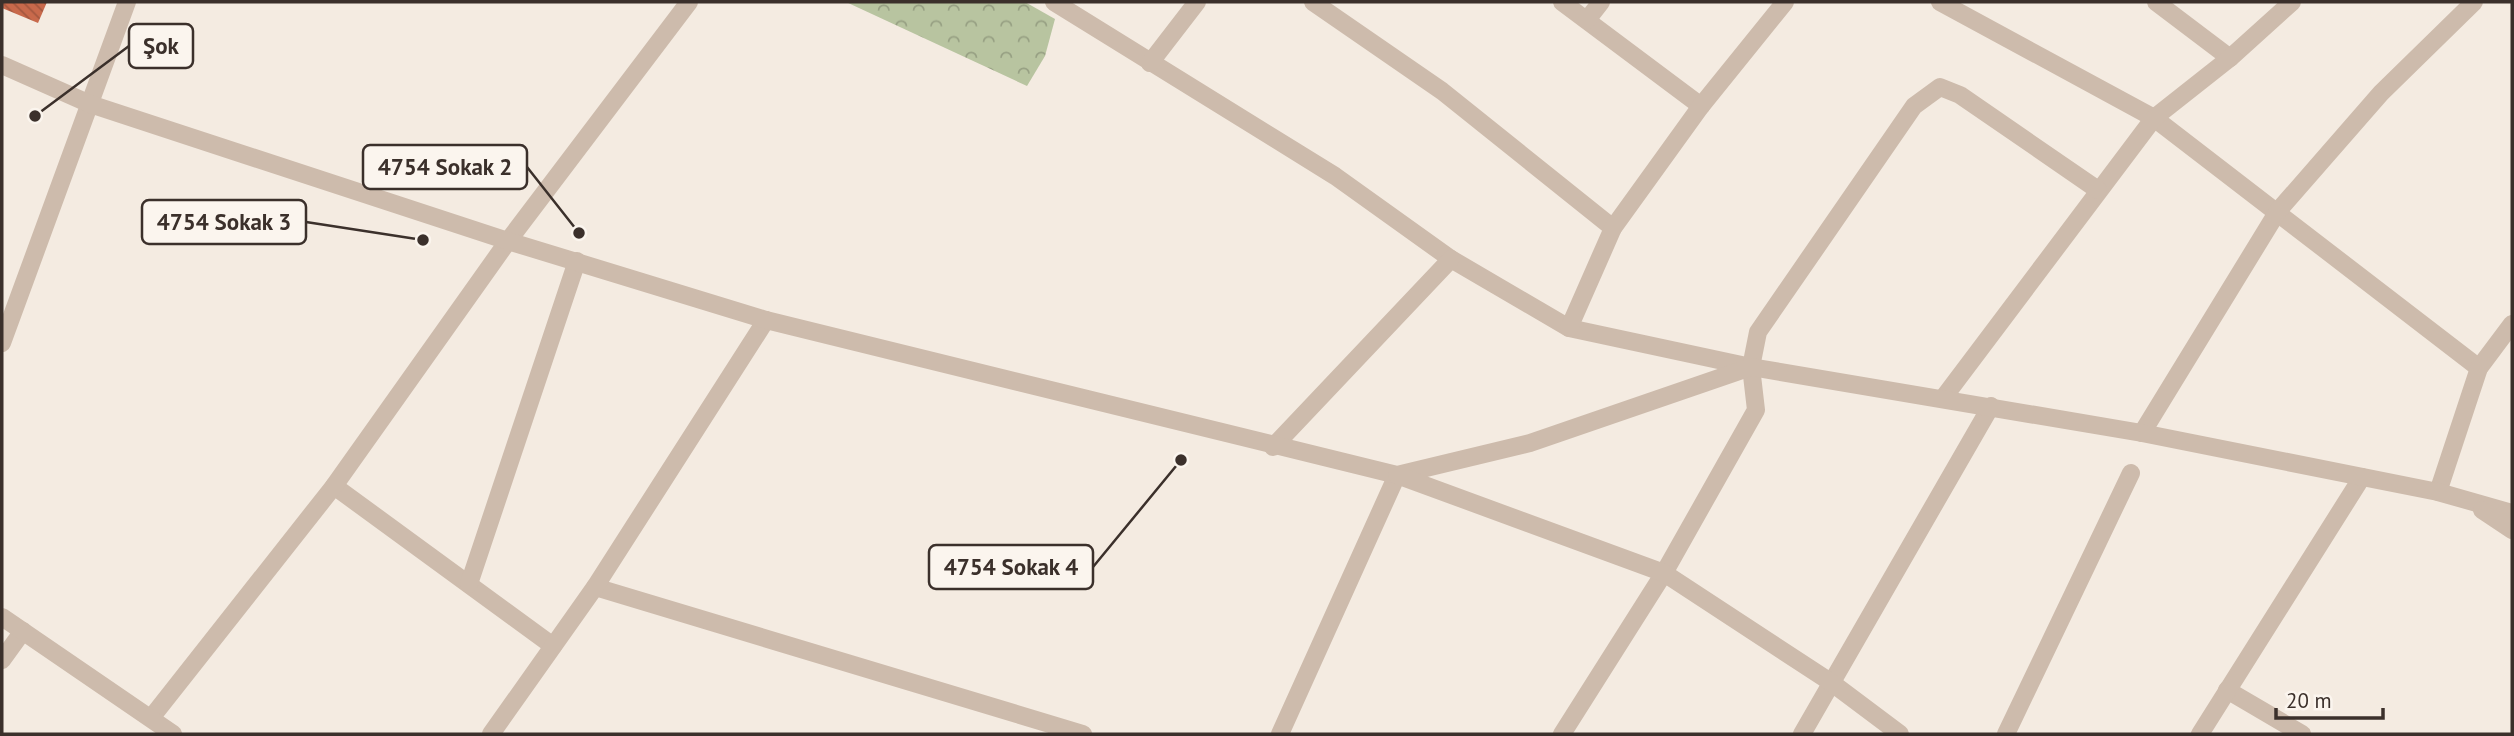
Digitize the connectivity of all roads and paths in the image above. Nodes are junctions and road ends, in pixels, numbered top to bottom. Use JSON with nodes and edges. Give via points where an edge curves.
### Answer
{"nodes":[{"id":1,"x":127,"y":2,"type":"edge"},
{"id":2,"x":689,"y":2,"type":"edge"},
{"id":3,"x":1054,"y":2,"type":"edge"},
{"id":4,"x":1197,"y":2,"type":"edge"},
{"id":5,"x":1313,"y":2,"type":"edge"},
{"id":6,"x":1562,"y":2,"type":"edge"},
{"id":7,"x":1601,"y":2,"type":"edge"},
{"id":8,"x":1785,"y":2,"type":"edge"},
{"id":9,"x":1940,"y":2,"type":"edge"},
{"id":10,"x":2156,"y":2,"type":"edge"},
{"id":11,"x":2292,"y":2,"type":"edge"},
{"id":12,"x":2474,"y":2,"type":"edge"},
{"id":13,"x":1587,"y":20,"type":"junction"},
{"id":14,"x":2230,"y":58,"type":"junction"},
{"id":15,"x":1150,"y":63,"type":"junction"},
{"id":16,"x":2,"y":65,"type":"edge"},
{"id":17,"x":90,"y":104,"type":"junction"},
{"id":18,"x":1701,"y":106,"type":"junction"},
{"id":19,"x":2154,"y":118,"type":"junction"},
{"id":20,"x":2098,"y":190,"type":"junction"},
{"id":21,"x":2278,"y":211,"type":"junction"},
{"id":22,"x":1613,"y":228,"type":"junction"},
{"id":23,"x":508,"y":241,"type":"junction"},
{"id":24,"x":1451,"y":259,"type":"junction"},
{"id":25,"x":577,"y":261,"type":"junction"},
{"id":26,"x":766,"y":320,"type":"junction"},
{"id":27,"x":2512,"y":324,"type":"edge"},
{"id":28,"x":1569,"y":328,"type":"junction"},
{"id":29,"x":2,"y":344,"type":"edge"},
{"id":30,"x":1751,"y":367,"type":"junction"},
{"id":31,"x":2479,"y":368,"type":"junction"},
{"id":32,"x":1944,"y":397,"type":"junction"},
{"id":33,"x":1991,"y":406,"type":"junction"},
{"id":34,"x":2142,"y":433,"type":"junction"},
{"id":35,"x":1273,"y":447,"type":"junction"},
{"id":36,"x":2131,"y":473,"type":"dead end"},
{"id":37,"x":1397,"y":475,"type":"junction"},
{"id":38,"x":2362,"y":477,"type":"junction"},
{"id":39,"x":334,"y":486,"type":"junction"},
{"id":40,"x":2438,"y":492,"type":"junction"},
{"id":41,"x":2473,"y":505,"type":"junction"},
{"id":42,"x":2512,"y":513,"type":"edge"},
{"id":43,"x":2512,"y":530,"type":"edge"},
{"id":44,"x":1664,"y":573,"type":"junction"},
{"id":45,"x":469,"y":584,"type":"junction"},
{"id":46,"x":595,"y":587,"type":"junction"},
{"id":47,"x":2,"y":617,"type":"edge"},
{"id":48,"x":23,"y":631,"type":"junction"},
{"id":49,"x":553,"y":646,"type":"junction"},
{"id":50,"x":2,"y":660,"type":"edge"},
{"id":51,"x":1832,"y":683,"type":"junction"},
{"id":52,"x":2227,"y":690,"type":"junction"},
{"id":53,"x":150,"y":718,"type":"junction"},
{"id":54,"x":173,"y":734,"type":"edge"},
{"id":55,"x":491,"y":734,"type":"edge"},
{"id":56,"x":1083,"y":734,"type":"edge"},
{"id":57,"x":1280,"y":734,"type":"edge"},
{"id":58,"x":1562,"y":734,"type":"edge"},
{"id":59,"x":1802,"y":734,"type":"edge"},
{"id":60,"x":1900,"y":734,"type":"edge"},
{"id":61,"x":2006,"y":734,"type":"edge"},
{"id":62,"x":2200,"y":734,"type":"edge"},
{"id":63,"x":2302,"y":734,"type":"edge"}],
"edges":[{"from":1,"to":17,"type":"street"},
{"from":2,"to":23,"type":"street"},
{"from":3,"to":15,"type":"street"},
{"from":4,"to":15,"type":"street"},
{"from":5,"to":22,"type":"street","via":[[1442,91]]},
{"from":6,"to":13,"type":"street"},
{"from":7,"to":13,"type":"street"},
{"from":8,"to":18,"type":"street"},
{"from":9,"to":19,"type":"street"},
{"from":10,"to":14,"type":"street"},
{"from":11,"to":14,"type":"street"},
{"from":12,"to":21,"type":"street","via":[[2381,93]]},
{"from":13,"to":18,"type":"street"},
{"from":14,"to":19,"type":"street"},
{"from":15,"to":24,"type":"street","via":[[1335,176]]},
{"from":16,"to":17,"type":"street"},
{"from":17,"to":23,"type":"street"},
{"from":17,"to":29,"type":"street"},
{"from":18,"to":22,"type":"street"},
{"from":19,"to":20,"type":"street"},
{"from":19,"to":21,"type":"street"},
{"from":20,"to":30,"type":"street","via":[[1961,95],[1940,87],[1914,106],[1758,332]]},
{"from":20,"to":32,"type":"street"},
{"from":21,"to":31,"type":"street"},
{"from":21,"to":34,"type":"street"},
{"from":22,"to":28,"type":"street"},
{"from":23,"to":25,"type":"street"},
{"from":23,"to":39,"type":"street"},
{"from":24,"to":28,"type":"street"},
{"from":24,"to":35,"type":"street"},
{"from":25,"to":26,"type":"street"},
{"from":25,"to":45,"type":"street"},
{"from":26,"to":35,"type":"street"},
{"from":26,"to":46,"type":"street"},
{"from":27,"to":31,"type":"street"},
{"from":28,"to":30,"type":"street"},
{"from":30,"to":32,"type":"street"},
{"from":30,"to":37,"type":"street","via":[[1530,443]]},
{"from":30,"to":44,"type":"street","via":[[1756,411]]},
{"from":31,"to":40,"type":"street"},
{"from":32,"to":33,"type":"street"},
{"from":33,"to":34,"type":"street"},
{"from":33,"to":51,"type":"street"},
{"from":34,"to":38,"type":"street"},
{"from":35,"to":37,"type":"street"},
{"from":36,"to":61,"type":"street"},
{"from":37,"to":44,"type":"street"},
{"from":37,"to":57,"type":"street"},
{"from":38,"to":40,"type":"street"},
{"from":38,"to":52,"type":"street"},
{"from":39,"to":45,"type":"street"},
{"from":39,"to":53,"type":"street"},
{"from":40,"to":41,"type":"street"},
{"from":41,"to":42,"type":"street"},
{"from":41,"to":43,"type":"street"},
{"from":44,"to":51,"type":"street"},
{"from":44,"to":58,"type":"street"},
{"from":45,"to":49,"type":"street"},
{"from":46,"to":49,"type":"street"},
{"from":46,"to":56,"type":"street"},
{"from":47,"to":48,"type":"street"},
{"from":48,"to":50,"type":"street"},
{"from":48,"to":53,"type":"street"},
{"from":49,"to":55,"type":"street"},
{"from":51,"to":59,"type":"street"},
{"from":51,"to":60,"type":"street"},
{"from":52,"to":62,"type":"street"},
{"from":52,"to":63,"type":"street"},
{"from":53,"to":54,"type":"street"}]}
